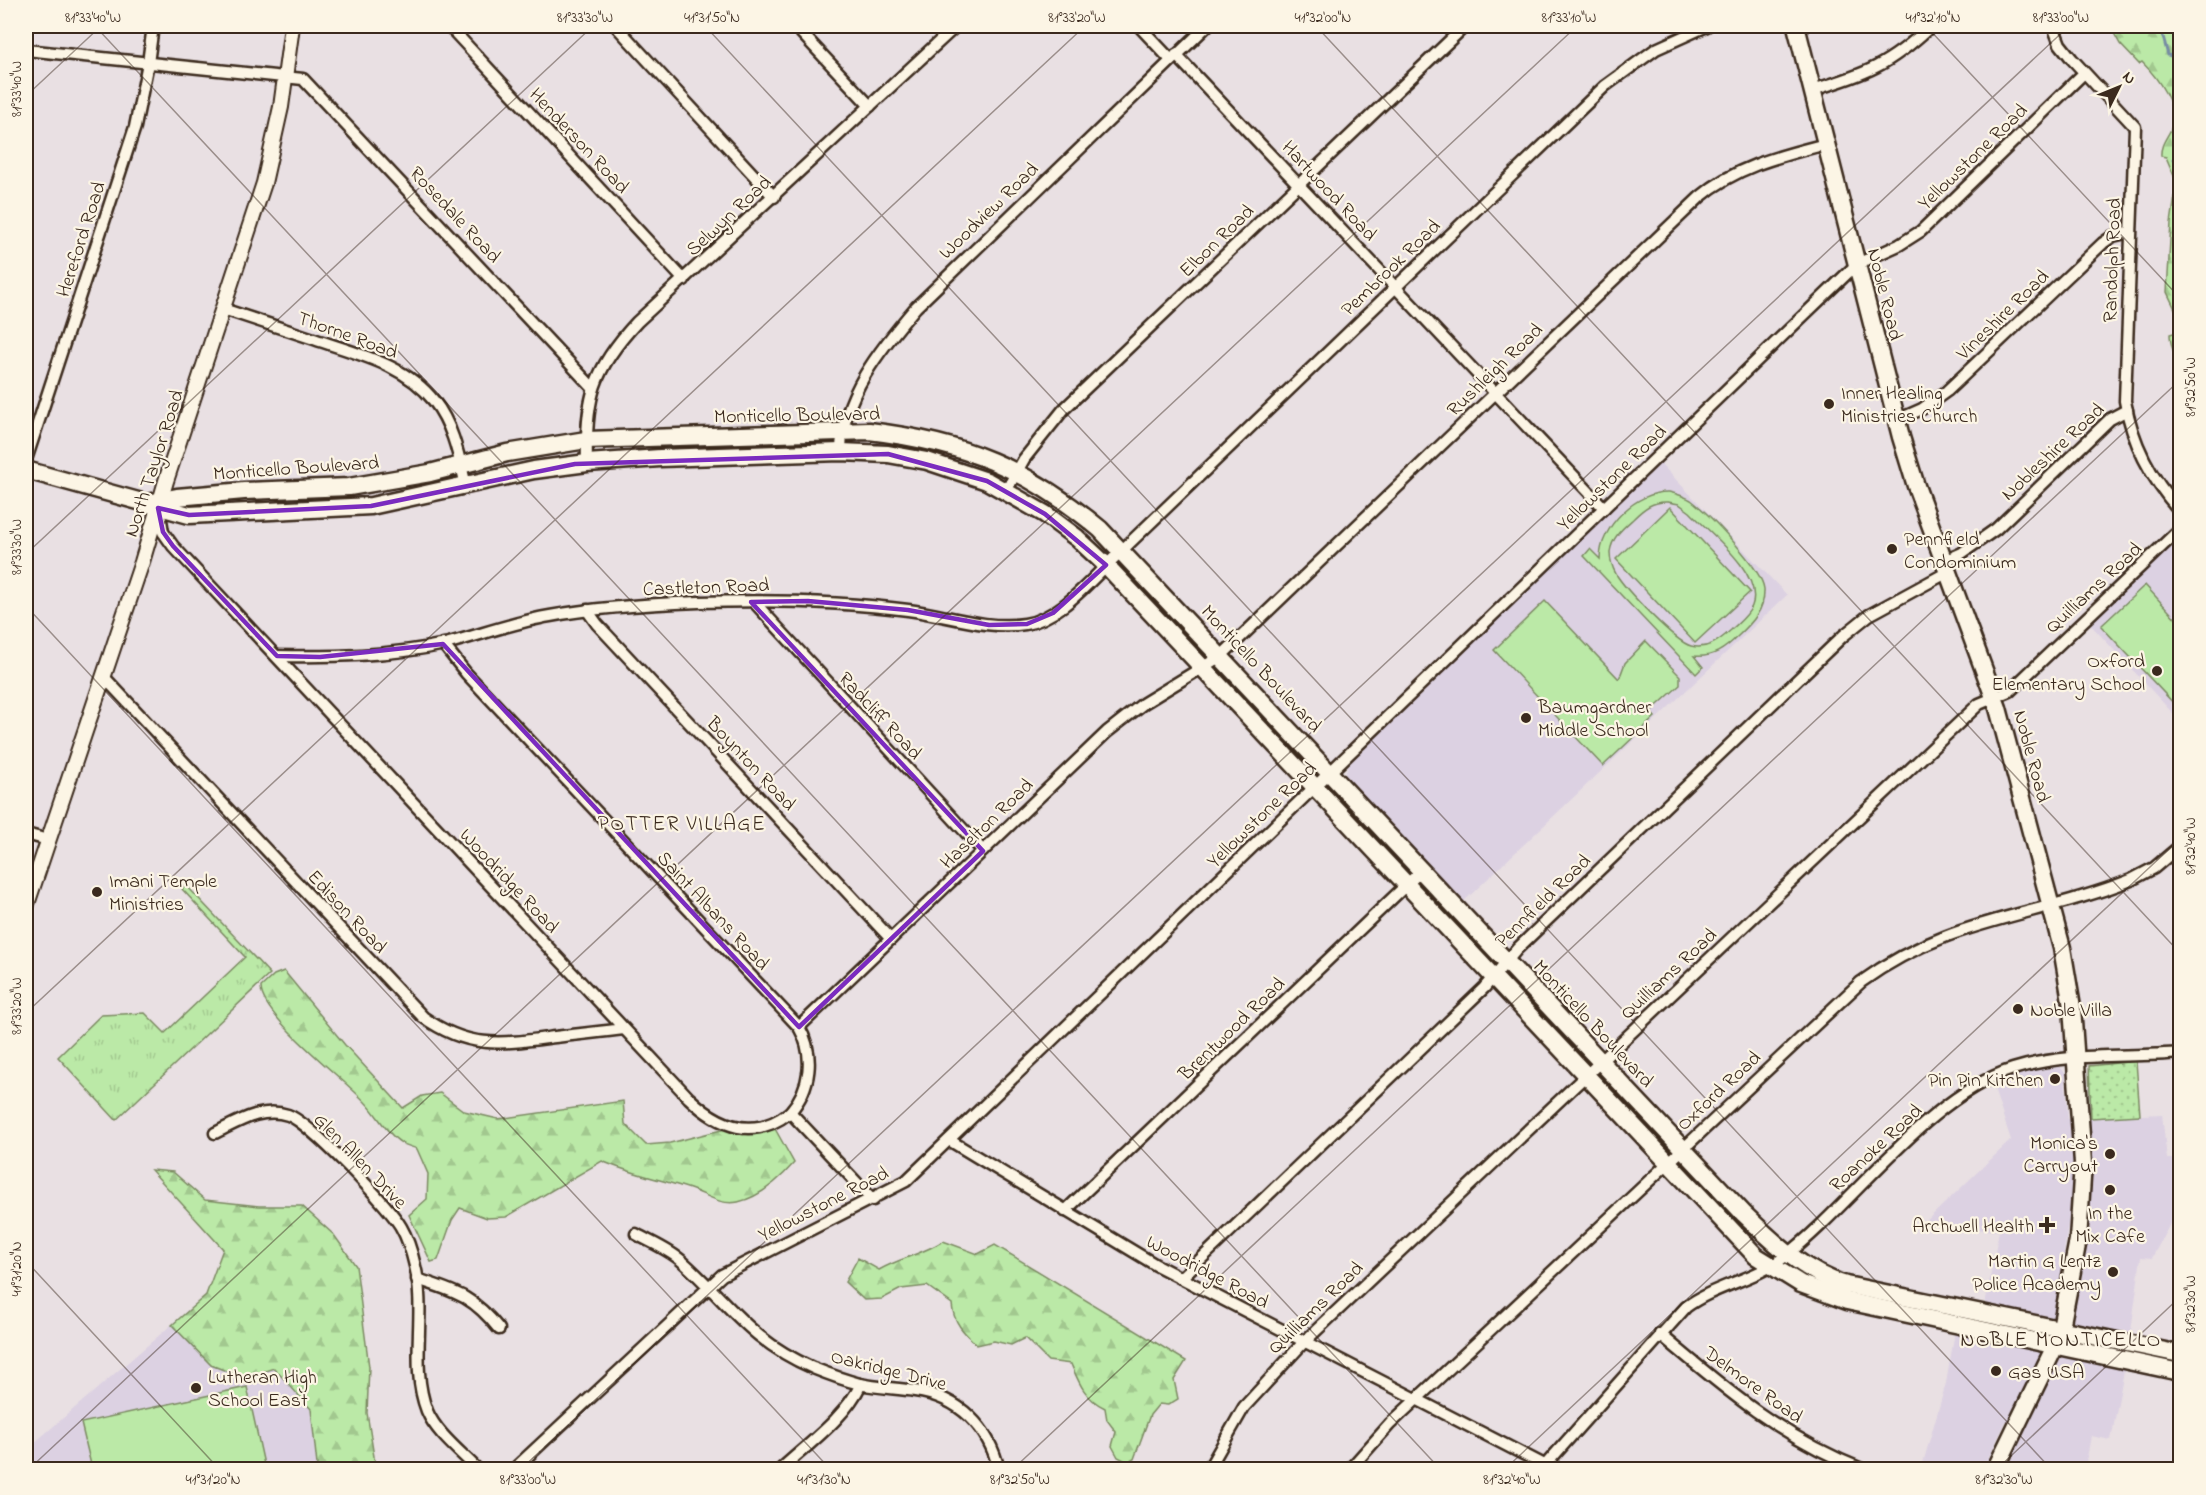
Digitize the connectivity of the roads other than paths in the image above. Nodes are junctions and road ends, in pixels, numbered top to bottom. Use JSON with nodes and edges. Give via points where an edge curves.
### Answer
{"nodes":[{"id":1,"x":153,"y":26,"type":"edge"},
{"id":2,"x":292,"y":26,"type":"edge"},
{"id":3,"x":449,"y":26,"type":"edge"},
{"id":4,"x":616,"y":26,"type":"edge"},
{"id":5,"x":795,"y":26,"type":"edge"},
{"id":6,"x":956,"y":26,"type":"edge"},
{"id":7,"x":1139,"y":26,"type":"edge"},
{"id":8,"x":1207,"y":26,"type":"edge"},
{"id":9,"x":1465,"y":26,"type":"edge"},
{"id":10,"x":1707,"y":26,"type":"edge"},
{"id":11,"x":1796,"y":26,"type":"edge"},
{"id":12,"x":1931,"y":26,"type":"edge"},
{"id":13,"x":2053,"y":26,"type":"edge"},
{"id":14,"x":26,"y":50,"type":"edge"},
{"id":15,"x":1173,"y":57,"type":"junction"},
{"id":16,"x":148,"y":63,"type":"junction"},
{"id":17,"x":2084,"y":73,"type":"junction"},
{"id":18,"x":286,"y":78,"type":"junction"},
{"id":19,"x":1812,"y":90,"type":"junction"},
{"id":20,"x":870,"y":106,"type":"junction"},
{"id":21,"x":1826,"y":144,"type":"junction"},
{"id":22,"x":1300,"y":184,"type":"junction"},
{"id":23,"x":774,"y":197,"type":"junction"},
{"id":24,"x":2130,"y":232,"type":"junction"},
{"id":25,"x":1857,"y":264,"type":"junction"},
{"id":26,"x":684,"y":280,"type":"junction"},
{"id":27,"x":1396,"y":286,"type":"junction"},
{"id":28,"x":223,"y":309,"type":"junction"},
{"id":29,"x":592,"y":387,"type":"junction"},
{"id":30,"x":1496,"y":393,"type":"junction"},
{"id":31,"x":2127,"y":411,"type":"junction"},
{"id":32,"x":1896,"y":420,"type":"junction"},
{"id":33,"x":841,"y":430,"type":"junction"},
{"id":34,"x":586,"y":440,"type":"junction"},
{"id":35,"x":841,"y":452,"type":"junction"},
{"id":36,"x":26,"y":460,"type":"edge"},
{"id":37,"x":587,"y":463,"type":"junction"},
{"id":38,"x":461,"y":464,"type":"junction"},
{"id":39,"x":26,"y":470,"type":"edge"},
{"id":40,"x":1016,"y":472,"type":"junction"},
{"id":41,"x":466,"y":486,"type":"junction"},
{"id":42,"x":1006,"y":491,"type":"junction"},
{"id":43,"x":156,"y":503,"type":"junction"},
{"id":44,"x":1604,"y":508,"type":"junction"},
{"id":45,"x":2181,"y":511,"type":"edge"},
{"id":46,"x":2181,"y":529,"type":"edge"},
{"id":47,"x":1114,"y":558,"type":"junction"},
{"id":48,"x":1946,"y":566,"type":"junction"},
{"id":49,"x":754,"y":602,"type":"junction"},
{"id":50,"x":587,"y":610,"type":"junction"},
{"id":51,"x":443,"y":644,"type":"junction"},
{"id":52,"x":277,"y":656,"type":"junction"},
{"id":53,"x":1213,"y":663,"type":"junction"},
{"id":54,"x":104,"y":677,"type":"junction"},
{"id":55,"x":1995,"y":697,"type":"junction"},
{"id":56,"x":1330,"y":772,"type":"junction"},
{"id":57,"x":1315,"y":787,"type":"junction"},
{"id":58,"x":26,"y":834,"type":"edge"},
{"id":59,"x":48,"y":840,"type":"junction"},
{"id":60,"x":2181,"y":846,"type":"edge"},
{"id":61,"x":983,"y":851,"type":"junction"},
{"id":62,"x":1422,"y":870,"type":"junction"},
{"id":63,"x":1406,"y":885,"type":"junction"},
{"id":64,"x":2050,"y":904,"type":"junction"},
{"id":65,"x":26,"y":907,"type":"edge"},
{"id":66,"x":891,"y":939,"type":"junction"},
{"id":67,"x":1506,"y":960,"type":"junction"},
{"id":68,"x":1494,"y":979,"type":"junction"},
{"id":69,"x":799,"y":1027,"type":"junction"},
{"id":70,"x":624,"y":1029,"type":"junction"},
{"id":71,"x":2181,"y":1053,"type":"edge"},
{"id":72,"x":2075,"y":1060,"type":"junction"},
{"id":73,"x":1601,"y":1061,"type":"junction"},
{"id":74,"x":1585,"y":1076,"type":"junction"},
{"id":75,"x":790,"y":1112,"type":"junction"},
{"id":76,"x":215,"y":1133,"type":"dead end"},
{"id":77,"x":949,"y":1140,"type":"junction"},
{"id":78,"x":1682,"y":1148,"type":"junction"},
{"id":79,"x":1666,"y":1163,"type":"junction"},
{"id":80,"x":873,"y":1200,"type":"junction"},
{"id":81,"x":1065,"y":1211,"type":"junction"},
{"id":82,"x":636,"y":1234,"type":"dead end"},
{"id":83,"x":1780,"y":1260,"type":"junction"},
{"id":84,"x":1181,"y":1278,"type":"junction"},
{"id":85,"x":417,"y":1279,"type":"junction"},
{"id":86,"x":708,"y":1288,"type":"junction"},
{"id":87,"x":499,"y":1329,"type":"dead end"},
{"id":88,"x":1660,"y":1334,"type":"junction"},
{"id":89,"x":2058,"y":1338,"type":"junction"},
{"id":90,"x":1304,"y":1342,"type":"junction"},
{"id":91,"x":2112,"y":1350,"type":"junction"},
{"id":92,"x":2178,"y":1350,"type":"edge"},
{"id":93,"x":2158,"y":1367,"type":"junction"},
{"id":94,"x":2181,"y":1372,"type":"edge"},
{"id":95,"x":861,"y":1384,"type":"junction"},
{"id":96,"x":1417,"y":1399,"type":"junction"},
{"id":97,"x":1546,"y":1468,"type":"edge"},
{"id":98,"x":478,"y":1470,"type":"edge"},
{"id":99,"x":513,"y":1470,"type":"edge"},
{"id":100,"x":780,"y":1470,"type":"edge"},
{"id":101,"x":999,"y":1470,"type":"edge"},
{"id":102,"x":1208,"y":1470,"type":"edge"},
{"id":103,"x":1349,"y":1470,"type":"edge"},
{"id":104,"x":1864,"y":1470,"type":"edge"},
{"id":105,"x":1995,"y":1470,"type":"edge"}],
"edges":[{"from":1,"to":16,"type":"street","name":"Hereford Road"},
{"from":2,"to":18,"type":"street","name":"North Taylor Road"},
{"from":3,"to":26,"type":"street","name":"Henderson Road"},
{"from":4,"to":23,"type":"street"},
{"from":5,"to":20,"type":"street"},
{"from":6,"to":20,"type":"street","name":"Selwyn Road"},
{"from":7,"to":15,"type":"street","name":"Hartwood Road"},
{"from":8,"to":15,"type":"street","name":"Woodview Road"},
{"from":9,"to":22,"type":"street","name":"Elbon Road"},
{"from":10,"to":27,"type":"street","name":"Pembrook Road","via":[[1656,49],[1613,79]]},
{"from":11,"to":19,"type":"main road","name":"Noble Road"},
{"from":12,"to":19,"type":"street","via":[[1878,68]]},
{"from":13,"to":17,"type":"street","name":"Randolph Road","via":[[2061,44]]},
{"from":14,"to":16,"type":"street","name":"Rosedale Road"},
{"from":15,"to":22,"type":"street","name":"Hartwood Road"},
{"from":15,"to":33,"type":"street","name":"Woodview Road","via":[[916,307],[872,364]]},
{"from":16,"to":18,"type":"street","name":"Rosedale Road"},
{"from":16,"to":36,"type":"street","name":"Hereford Road","via":[[135,127],[114,196]]},
{"from":17,"to":24,"type":"street","name":"Randolph Road","via":[[2135,127]]},
{"from":17,"to":25,"type":"street","name":"Yellowstone Road","via":[[1921,231]]},
{"from":18,"to":28,"type":"street","name":"North Taylor Road","via":[[264,183]]},
{"from":18,"to":29,"type":"street","name":"Rosedale Road","via":[[303,79],[314,88]]},
{"from":19,"to":21,"type":"main road","name":"Noble Road"},
{"from":20,"to":23,"type":"street","name":"Selwyn Road"},
{"from":21,"to":25,"type":"main road","name":"Noble Road"},
{"from":21,"to":30,"type":"street","name":"Rushleigh Road","via":[[1754,164],[1714,186]]},
{"from":22,"to":27,"type":"street","name":"Hartwood Road"},
{"from":22,"to":40,"type":"street","name":"Elbon Road","via":[[1064,409]]},
{"from":23,"to":26,"type":"street","name":"Selwyn Road"},
{"from":24,"to":31,"type":"street","name":"Randolph Road","via":[[2124,386]]},
{"from":24,"to":32,"type":"street","name":"Vineshire Road","via":[[2100,245],[1947,391],[1922,409]]},
{"from":25,"to":32,"type":"main road","name":"Noble Road"},
{"from":25,"to":44,"type":"street","name":"Yellowstone Road"},
{"from":26,"to":29,"type":"street","name":"Selwyn Road","via":[[615,346]]},
{"from":27,"to":30,"type":"street","name":"Hartwood Road"},
{"from":27,"to":47,"type":"street","name":"Pembrook Road"},
{"from":28,"to":38,"type":"street","name":"Thorne Road","via":[[375,360],[410,378],[443,415]]},
{"from":28,"to":43,"type":"street","name":"North Taylor Road"},
{"from":29,"to":34,"type":"street","name":"Selwyn Road"},
{"from":30,"to":44,"type":"street","name":"Hartwood Road"},
{"from":30,"to":53,"type":"street","name":"Rushleigh Road"},
{"from":31,"to":45,"type":"street","name":"Randolph Road","via":[[2146,462]]},
{"from":31,"to":48,"type":"street","name":"Nobleshire Road","via":[[2110,420],[1990,534]]},
{"from":32,"to":48,"type":"main road","name":"Noble Road"},
{"from":33,"to":34,"type":"main road","name":"Monticello Boulevard"},
{"from":33,"to":35,"type":"street","name":"Woodview Road"},
{"from":33,"to":40,"type":"main road","name":"Monticello Boulevard","via":[[949,444]]},
{"from":34,"to":37,"type":"street","name":"Selwyn Road"},
{"from":34,"to":38,"type":"main road","name":"Monticello Boulevard"},
{"from":35,"to":37,"type":"main road","name":"Monticello Boulevard"},
{"from":35,"to":42,"type":"main road","name":"Monticello Boulevard","via":[[927,461],[970,474]]},
{"from":37,"to":41,"type":"main road","name":"Monticello Boulevard","via":[[534,470]]},
{"from":38,"to":41,"type":"street","name":"Thorne Road"},
{"from":38,"to":43,"type":"main road","name":"Monticello Boulevard","via":[[349,488],[244,491]]},
{"from":39,"to":43,"type":"main road","name":"Monticello Boulevard"},
{"from":40,"to":42,"type":"street","name":"Elbon Road"},
{"from":40,"to":47,"type":"main road","name":"Monticello Boulevard","via":[[1069,504]]},
{"from":41,"to":43,"type":"main road","name":"Monticello Boulevard","via":[[371,506],[189,515]]},
{"from":42,"to":47,"type":"main road","name":"Monticello Boulevard"},
{"from":43,"to":52,"type":"street","name":"Woodridge Road","via":[[163,532],[173,546]]},
{"from":43,"to":54,"type":"street","name":"North Taylor Road"},
{"from":44,"to":56,"type":"street","name":"Yellowstone Road"},
{"from":46,"to":55,"type":"street","name":"Quilliams Road","via":[[2010,691]]},
{"from":47,"to":49,"type":"street","name":"Castleton Road","via":[[1053,613],[1027,624],[989,625],[908,610],[808,601]]},
{"from":47,"to":53,"type":"main road","name":"Monticello Boulevard"},
{"from":48,"to":55,"type":"main road","name":"Noble Road"},
{"from":48,"to":67,"type":"street","name":"Pennfield Road","via":[[1853,627]]},
{"from":49,"to":50,"type":"street","name":"Castleton Road"},
{"from":49,"to":61,"type":"street","name":"Radcliff Road"},
{"from":50,"to":51,"type":"street","name":"Castleton Road","via":[[548,616]]},
{"from":50,"to":66,"type":"street","name":"Boynton Road"},
{"from":51,"to":52,"type":"street","name":"Castleton Road","via":[[331,656]]},
{"from":51,"to":69,"type":"street","name":"Saint Albans Road"},
{"from":52,"to":70,"type":"street","name":"Woodridge Road"},
{"from":53,"to":56,"type":"main road","name":"Monticello Boulevard"},
{"from":53,"to":57,"type":"main road","name":"Monticello Boulevard"},
{"from":53,"to":61,"type":"street","name":"Haselton Road","via":[[1116,724]]},
{"from":54,"to":59,"type":"street","name":"North Taylor Road"},
{"from":54,"to":70,"type":"street","name":"Edison Road","via":[[439,1029],[475,1042],[500,1044]]},
{"from":55,"to":64,"type":"main road","name":"Noble Road"},
{"from":55,"to":73,"type":"street","name":"Quilliams Road","via":[[1979,704]]},
{"from":56,"to":57,"type":"street","name":"Yellowstone Road"},
{"from":56,"to":62,"type":"main road","name":"Monticello Boulevard"},
{"from":57,"to":63,"type":"main road","name":"Monticello Boulevard"},
{"from":57,"to":77,"type":"street","name":"Yellowstone Road"},
{"from":58,"to":59,"type":"street"},
{"from":59,"to":65,"type":"street","name":"North Taylor Road"},
{"from":60,"to":64,"type":"street","name":"Oxford Road","via":[[2154,868],[2131,880]]},
{"from":61,"to":66,"type":"street","name":"Haselton Road"},
{"from":62,"to":63,"type":"street","name":"Brentwood Road"},
{"from":62,"to":67,"type":"main road","name":"Monticello Boulevard"},
{"from":63,"to":68,"type":"main road","name":"Monticello Boulevard"},
{"from":63,"to":81,"type":"street","name":"Brentwood Road"},
{"from":64,"to":72,"type":"main road","name":"Noble Road","via":[[2068,979]]},
{"from":64,"to":78,"type":"street","name":"Oxford Road","via":[[1950,933],[1877,970],[1837,1001]]},
{"from":66,"to":69,"type":"street","name":"Haselton Road"},
{"from":67,"to":68,"type":"street","name":"Pennfield Road"},
{"from":67,"to":73,"type":"main road","name":"Monticello Boulevard"},
{"from":68,"to":74,"type":"main road","name":"Monticello Boulevard"},
{"from":68,"to":84,"type":"street","name":"Pennfield Road"},
{"from":69,"to":75,"type":"street","name":"Saint Albans Road","via":[[808,1049],[808,1075]]},
{"from":70,"to":75,"type":"street","name":"Woodridge Road","via":[[689,1098],[718,1121],[754,1127],[775,1122]]},
{"from":71,"to":72,"type":"street","name":"Roanoke Road"},
{"from":72,"to":83,"type":"street","name":"Roanoke Road","via":[[2014,1069],[1964,1093]]},
{"from":72,"to":89,"type":"main road","name":"Noble Road","via":[[2083,1190],[2078,1240]]},
{"from":73,"to":74,"type":"street","name":"Quilliams Road"},
{"from":73,"to":78,"type":"main road","name":"Monticello Boulevard"},
{"from":74,"to":79,"type":"main road","name":"Monticello Boulevard"},
{"from":74,"to":90,"type":"street","name":"Quilliams Road"},
{"from":75,"to":80,"type":"street"},
{"from":76,"to":85,"type":"street","name":"Glen Allen Drive","via":[[258,1113],[273,1112],[296,1119],[390,1212],[408,1242]]},
{"from":77,"to":80,"type":"street","name":"Yellowstone Road","via":[[906,1181]]},
{"from":77,"to":81,"type":"street","name":"Woodridge Road"},
{"from":78,"to":79,"type":"street","name":"Oxford Road"},
{"from":78,"to":83,"type":"main road","name":"Monticello Boulevard","via":[[1744,1214]]},
{"from":79,"to":83,"type":"main road","name":"Monticello Boulevard","via":[[1742,1242]]},
{"from":79,"to":96,"type":"street","name":"Oxford Road"},
{"from":80,"to":86,"type":"street","name":"Yellowstone Road","via":[[738,1265]]},
{"from":81,"to":84,"type":"street","name":"Woodridge Road"},
{"from":82,"to":86,"type":"street","name":"Oakridge Drive","via":[[677,1256]]},
{"from":83,"to":88,"type":"street","name":"Roanoke Road","via":[[1697,1298]]},
{"from":83,"to":89,"type":"main road","name":"Monticello Boulevard","via":[[1801,1284],[1839,1299]]},
{"from":84,"to":90,"type":"street","name":"Woodridge Road"},
{"from":85,"to":87,"type":"street","via":[[476,1303]]},
{"from":85,"to":98,"type":"street","name":"Glen Allen Drive","via":[[420,1376],[426,1410]]},
{"from":86,"to":95,"type":"street","name":"Oakridge Drive","via":[[772,1346],[801,1362]]},
{"from":86,"to":99,"type":"street","name":"Yellowstone Road"},
{"from":88,"to":97,"type":"street","name":"Roanoke Road"},
{"from":88,"to":104,"type":"street","name":"Delmore Road","via":[[1764,1418]]},
{"from":89,"to":91,"type":"main road","name":"Monticello Boulevard"},
{"from":89,"to":105,"type":"main road","name":"Noble Road"},
{"from":90,"to":96,"type":"street","name":"Woodridge Road"},
{"from":90,"to":102,"type":"street","name":"Quilliams Road","via":[[1244,1407]]},
{"from":91,"to":92,"type":"main road","name":"Monticello Boulevard"},
{"from":91,"to":93,"type":"main road","name":"Monticello Boulevard"},
{"from":92,"to":93,"type":"street"},
{"from":93,"to":94,"type":"main road","name":"Monticello Boulevard"},
{"from":95,"to":100,"type":"street","via":[[848,1406]]},
{"from":95,"to":101,"type":"street","name":"Oakridge Drive","via":[[924,1392],[955,1405],[982,1430]]},
{"from":96,"to":97,"type":"street","name":"Woodridge Road"},
{"from":96,"to":103,"type":"street","name":"Oxford Road"}]}
